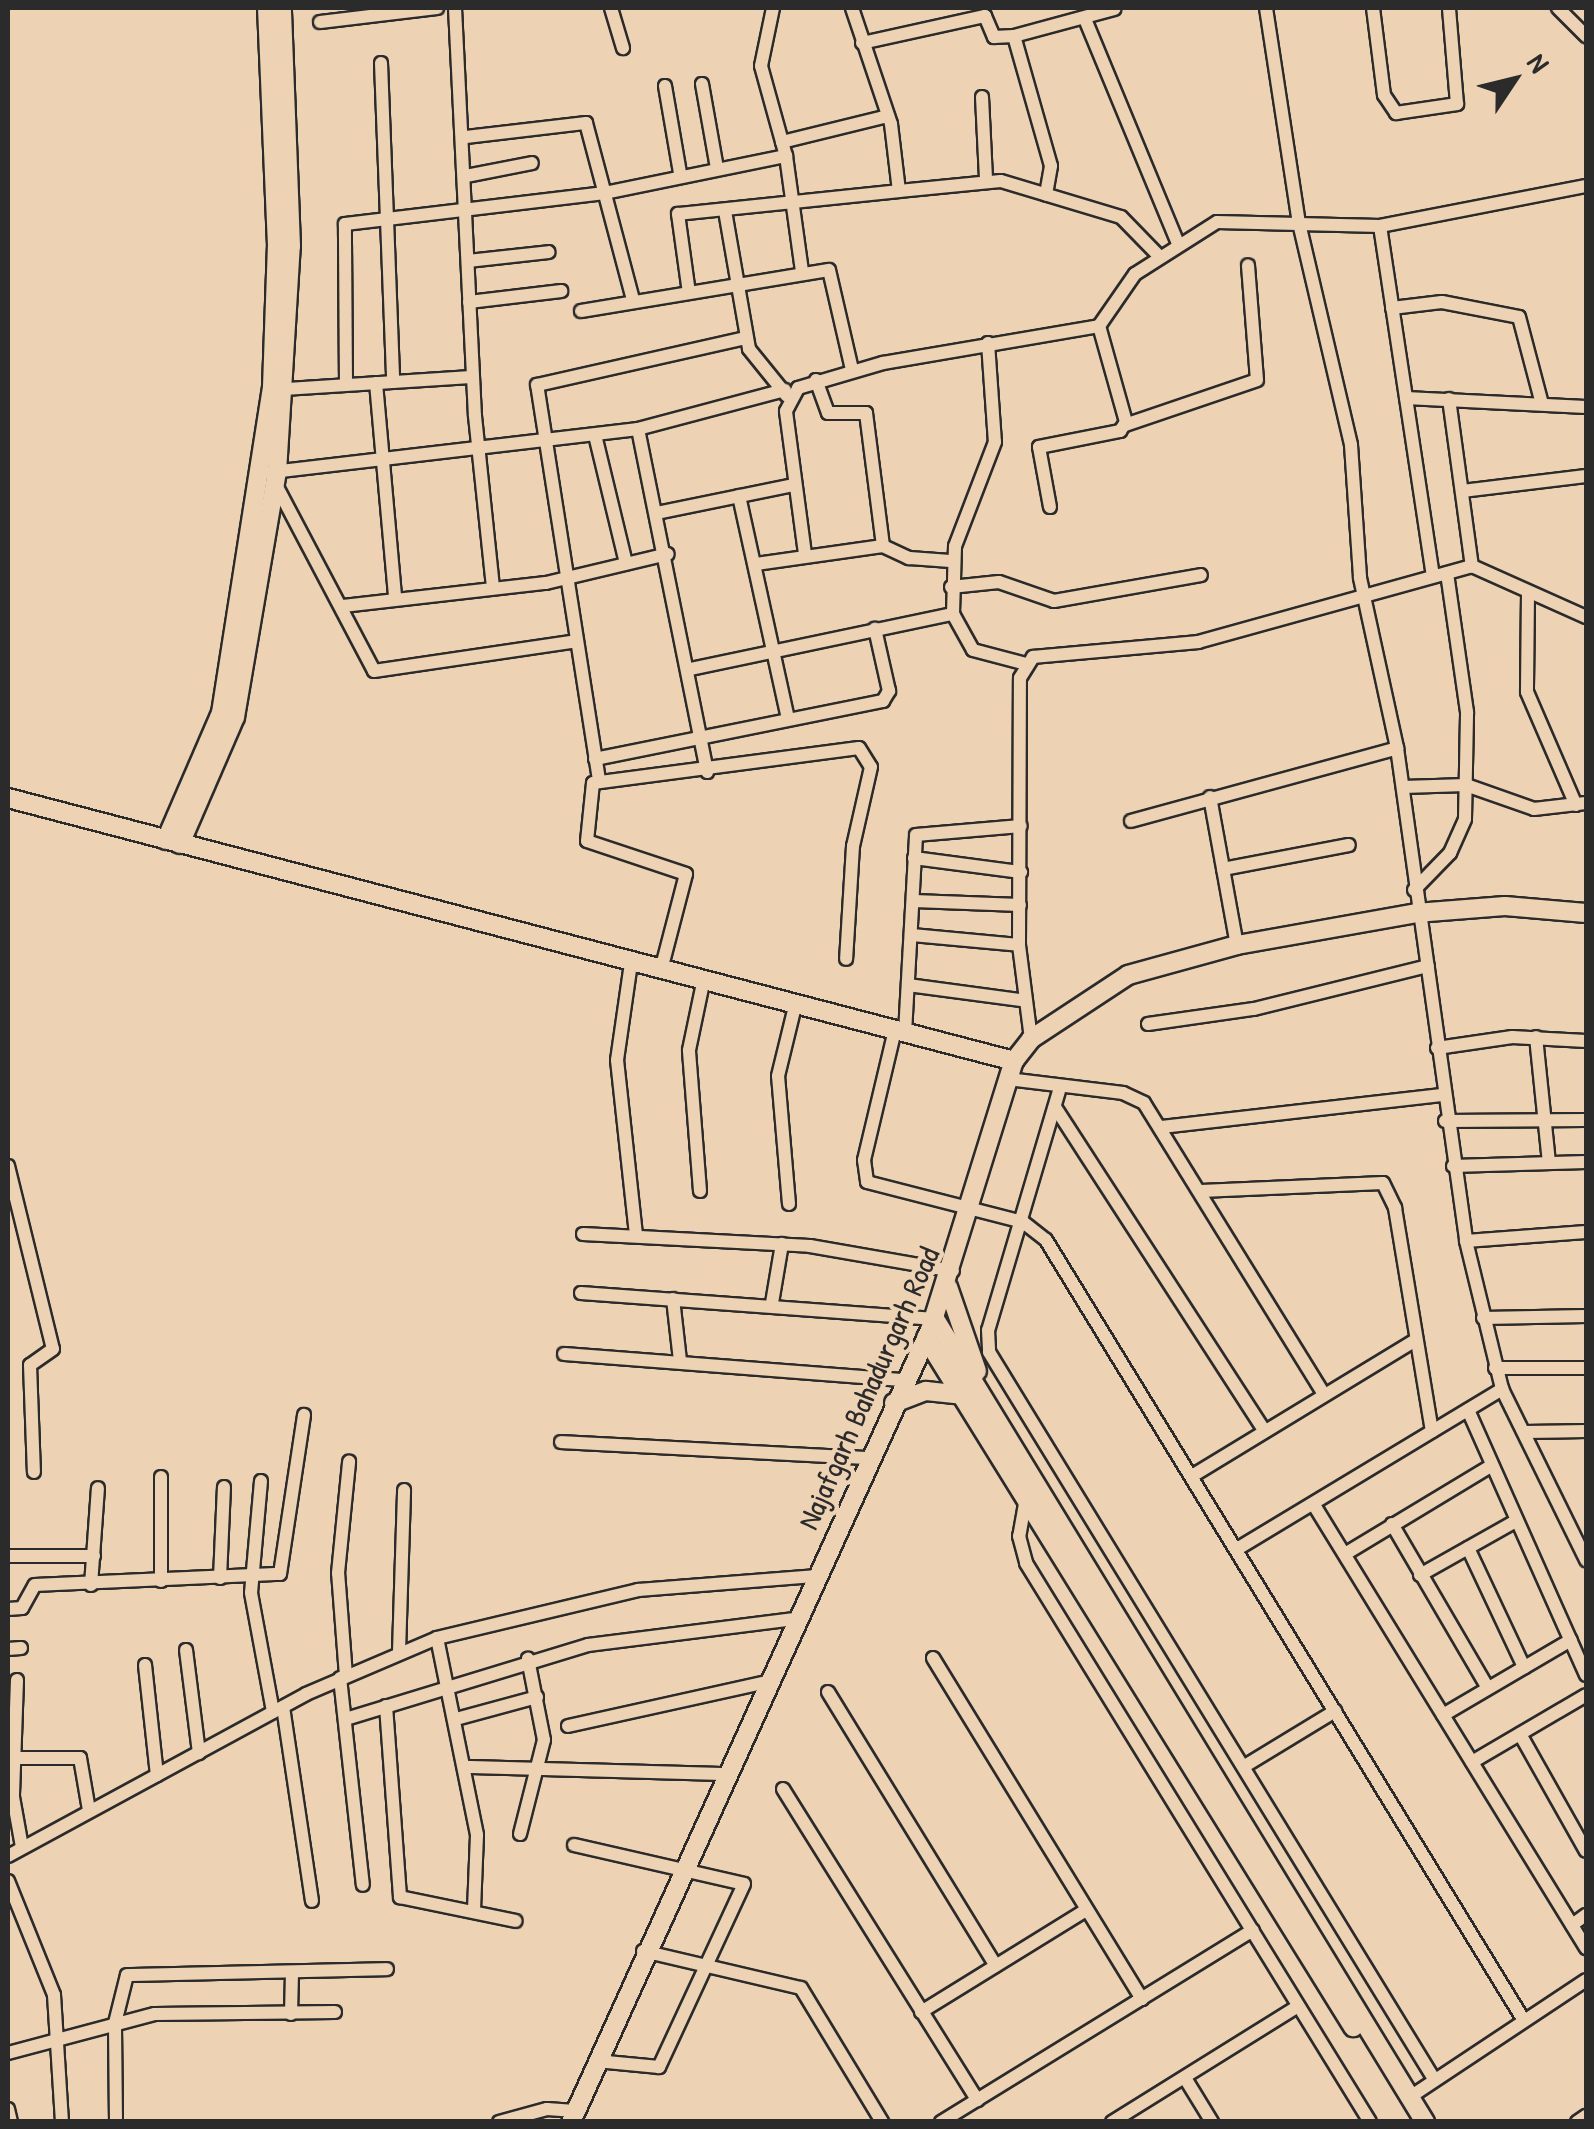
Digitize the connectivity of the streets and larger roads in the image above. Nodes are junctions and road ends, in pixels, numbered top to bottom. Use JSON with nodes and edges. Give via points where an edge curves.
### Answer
{"nodes":[{"id":1,"x":268,"y":8,"type":"edge"},
{"id":2,"x":282,"y":8,"type":"edge"},
{"id":3,"x":437,"y":8,"type":"edge"},
{"id":4,"x":456,"y":8,"type":"edge"},
{"id":5,"x":611,"y":8,"type":"edge"},
{"id":6,"x":772,"y":8,"type":"edge"},
{"id":7,"x":852,"y":8,"type":"edge"},
{"id":8,"x":1266,"y":8,"type":"edge"},
{"id":9,"x":1373,"y":8,"type":"edge"},
{"id":10,"x":1450,"y":8,"type":"edge"},
{"id":11,"x":1558,"y":8,"type":"edge"},
{"id":12,"x":1114,"y":9,"type":"edge"},
{"id":13,"x":1084,"y":18,"type":"junction"},
{"id":14,"x":320,"y":22,"type":"dead end"},
{"id":15,"x":1014,"y":36,"type":"junction"},
{"id":16,"x":1586,"y":36,"type":"edge"},
{"id":17,"x":862,"y":43,"type":"junction"},
{"id":18,"x":622,"y":48,"type":"dead end"},
{"id":19,"x":381,"y":63,"type":"dead end"},
{"id":20,"x":702,"y":84,"type":"dead end"},
{"id":21,"x":665,"y":86,"type":"dead end"},
{"id":22,"x":982,"y":97,"type":"dead end"},
{"id":23,"x":888,"y":116,"type":"junction"},
{"id":24,"x":466,"y":138,"type":"junction"},
{"id":25,"x":784,"y":149,"type":"junction"},
{"id":26,"x":532,"y":163,"type":"dead end"},
{"id":27,"x":717,"y":168,"type":"junction"},
{"id":28,"x":680,"y":174,"type":"junction"},
{"id":29,"x":466,"y":176,"type":"junction"},
{"id":30,"x":986,"y":178,"type":"junction"},
{"id":31,"x":1586,"y":186,"type":"edge"},
{"id":32,"x":898,"y":191,"type":"junction"},
{"id":33,"x":605,"y":193,"type":"junction"},
{"id":34,"x":1046,"y":194,"type":"junction"},
{"id":35,"x":795,"y":206,"type":"junction"},
{"id":36,"x":725,"y":211,"type":"junction"},
{"id":37,"x":467,"y":212,"type":"junction"},
{"id":38,"x":385,"y":222,"type":"junction"},
{"id":39,"x":1299,"y":223,"type":"junction"},
{"id":40,"x":1380,"y":226,"type":"junction"},
{"id":41,"x":1178,"y":244,"type":"junction"},
{"id":42,"x":550,"y":252,"type":"dead end"},
{"id":43,"x":1160,"y":257,"type":"junction"},
{"id":44,"x":468,"y":261,"type":"junction"},
{"id":45,"x":1248,"y":265,"type":"dead end"},
{"id":46,"x":802,"y":272,"type":"junction"},
{"id":47,"x":736,"y":287,"type":"junction"},
{"id":48,"x":561,"y":291,"type":"dead end"},
{"id":49,"x":689,"y":293,"type":"junction"},
{"id":50,"x":633,"y":300,"type":"junction"},
{"id":51,"x":469,"y":302,"type":"junction"},
{"id":52,"x":1392,"y":308,"type":"junction"},
{"id":53,"x":581,"y":311,"type":"dead end"},
{"id":54,"x":1100,"y":326,"type":"junction"},
{"id":55,"x":746,"y":338,"type":"junction"},
{"id":56,"x":988,"y":344,"type":"junction"},
{"id":57,"x":852,"y":370,"type":"junction"},
{"id":58,"x":473,"y":378,"type":"junction"},
{"id":59,"x":816,"y":380,"type":"junction"},
{"id":60,"x":393,"y":382,"type":"junction"},
{"id":61,"x":376,"y":383,"type":"junction"},
{"id":62,"x":346,"y":384,"type":"junction"},
{"id":63,"x":286,"y":389,"type":"junction"},
{"id":64,"x":786,"y":393,"type":"junction"},
{"id":65,"x":1406,"y":398,"type":"junction"},
{"id":66,"x":1449,"y":399,"type":"junction"},
{"id":67,"x":1542,"y":404,"type":"junction"},
{"id":68,"x":1586,"y":407,"type":"edge"},
{"id":69,"x":1125,"y":425,"type":"junction"},
{"id":70,"x":638,"y":429,"type":"junction"},
{"id":71,"x":595,"y":434,"type":"junction"},
{"id":72,"x":545,"y":442,"type":"junction"},
{"id":73,"x":478,"y":452,"type":"junction"},
{"id":74,"x":382,"y":462,"type":"junction"},
{"id":75,"x":270,"y":475,"type":"junction"},
{"id":76,"x":1586,"y":476,"type":"edge"},
{"id":77,"x":794,"y":485,"type":"junction"},
{"id":78,"x":1462,"y":490,"type":"junction"},
{"id":79,"x":739,"y":496,"type":"junction"},
{"id":80,"x":1050,"y":507,"type":"dead end"},
{"id":81,"x":657,"y":513,"type":"junction"},
{"id":82,"x":883,"y":546,"type":"junction"},
{"id":83,"x":668,"y":554,"type":"junction"},
{"id":84,"x":805,"y":554,"type":"junction"},
{"id":85,"x":952,"y":561,"type":"junction"},
{"id":86,"x":626,"y":564,"type":"junction"},
{"id":87,"x":756,"y":564,"type":"junction"},
{"id":88,"x":1472,"y":566,"type":"junction"},
{"id":89,"x":1200,"y":575,"type":"dead end"},
{"id":90,"x":1440,"y":575,"type":"junction"},
{"id":91,"x":570,"y":578,"type":"junction"},
{"id":92,"x":951,"y":587,"type":"junction"},
{"id":93,"x":493,"y":588,"type":"junction"},
{"id":94,"x":1364,"y":591,"type":"junction"},
{"id":95,"x":1528,"y":592,"type":"junction"},
{"id":96,"x":395,"y":598,"type":"junction"},
{"id":97,"x":343,"y":606,"type":"junction"},
{"id":98,"x":953,"y":614,"type":"junction"},
{"id":99,"x":1586,"y":617,"type":"edge"},
{"id":100,"x":875,"y":630,"type":"junction"},
{"id":101,"x":576,"y":641,"type":"junction"},
{"id":102,"x":775,"y":650,"type":"junction"},
{"id":103,"x":1026,"y":664,"type":"junction"},
{"id":104,"x":691,"y":670,"type":"junction"},
{"id":105,"x":788,"y":718,"type":"junction"},
{"id":106,"x":702,"y":739,"type":"junction"},
{"id":107,"x":1397,"y":748,"type":"junction"},
{"id":108,"x":595,"y":759,"type":"junction"},
{"id":109,"x":707,"y":772,"type":"junction"},
{"id":110,"x":599,"y":780,"type":"junction"},
{"id":111,"x":1466,"y":785,"type":"junction"},
{"id":112,"x":1403,"y":787,"type":"junction"},
{"id":113,"x":1210,"y":797,"type":"junction"},
{"id":114,"x":8,"y":798,"type":"edge"},
{"id":115,"x":1582,"y":804,"type":"edge"},
{"id":116,"x":1131,"y":821,"type":"dead end"},
{"id":117,"x":1021,"y":826,"type":"junction"},
{"id":118,"x":173,"y":842,"type":"junction"},
{"id":119,"x":1348,"y":845,"type":"dead end"},
{"id":120,"x":914,"y":858,"type":"junction"},
{"id":121,"x":1223,"y":870,"type":"junction"},
{"id":122,"x":1021,"y":872,"type":"junction"},
{"id":123,"x":1414,"y":890,"type":"junction"},
{"id":124,"x":914,"y":901,"type":"junction"},
{"id":125,"x":1020,"y":905,"type":"junction"},
{"id":126,"x":1416,"y":912,"type":"junction"},
{"id":127,"x":1586,"y":913,"type":"edge"},
{"id":128,"x":912,"y":935,"type":"junction"},
{"id":129,"x":1019,"y":945,"type":"junction"},
{"id":130,"x":1237,"y":946,"type":"junction"},
{"id":131,"x":846,"y":959,"type":"dead end"},
{"id":132,"x":631,"y":963,"type":"junction"},
{"id":133,"x":1428,"y":966,"type":"junction"},
{"id":134,"x":661,"y":970,"type":"junction"},
{"id":135,"x":704,"y":984,"type":"junction"},
{"id":136,"x":908,"y":985,"type":"junction"},
{"id":137,"x":1020,"y":1000,"type":"junction"},
{"id":138,"x":795,"y":1006,"type":"junction"},
{"id":139,"x":1148,"y":1024,"type":"dead end"},
{"id":140,"x":900,"y":1032,"type":"junction"},
{"id":141,"x":1536,"y":1036,"type":"junction"},
{"id":142,"x":1030,"y":1039,"type":"junction"},
{"id":143,"x":1586,"y":1041,"type":"edge"},
{"id":144,"x":1438,"y":1048,"type":"junction"},
{"id":145,"x":1011,"y":1070,"type":"junction"},
{"id":146,"x":1059,"y":1091,"type":"junction"},
{"id":147,"x":1442,"y":1096,"type":"junction"},
{"id":148,"x":1055,"y":1107,"type":"junction"},
{"id":149,"x":1545,"y":1120,"type":"junction"},
{"id":150,"x":1586,"y":1120,"type":"edge"},
{"id":151,"x":1445,"y":1121,"type":"junction"},
{"id":152,"x":1160,"y":1127,"type":"junction"},
{"id":153,"x":1549,"y":1162,"type":"junction"},
{"id":154,"x":1586,"y":1162,"type":"edge"},
{"id":155,"x":8,"y":1166,"type":"edge"},
{"id":156,"x":1453,"y":1166,"type":"junction"},
{"id":157,"x":700,"y":1191,"type":"dead end"},
{"id":158,"x":1201,"y":1191,"type":"junction"},
{"id":159,"x":789,"y":1204,"type":"dead end"},
{"id":160,"x":974,"y":1208,"type":"junction"},
{"id":161,"x":1023,"y":1222,"type":"junction"},
{"id":162,"x":1586,"y":1232,"type":"edge"},
{"id":163,"x":583,"y":1234,"type":"dead end"},
{"id":164,"x":636,"y":1234,"type":"junction"},
{"id":165,"x":1466,"y":1241,"type":"junction"},
{"id":166,"x":782,"y":1244,"type":"junction"},
{"id":167,"x":951,"y":1279,"type":"junction"},
{"id":168,"x":581,"y":1293,"type":"dead end"},
{"id":169,"x":673,"y":1299,"type":"junction"},
{"id":170,"x":772,"y":1303,"type":"junction"},
{"id":171,"x":1586,"y":1316,"type":"edge"},
{"id":172,"x":935,"y":1318,"type":"junction"},
{"id":173,"x":1484,"y":1318,"type":"junction"},
{"id":174,"x":926,"y":1338,"type":"junction"},
{"id":175,"x":1416,"y":1340,"type":"junction"},
{"id":176,"x":564,"y":1354,"type":"dead end"},
{"id":177,"x":680,"y":1360,"type":"junction"},
{"id":178,"x":1495,"y":1368,"type":"junction"},
{"id":179,"x":1586,"y":1368,"type":"edge"},
{"id":180,"x":905,"y":1380,"type":"junction"},
{"id":181,"x":1502,"y":1389,"type":"junction"},
{"id":182,"x":964,"y":1395,"type":"junction"},
{"id":183,"x":1324,"y":1395,"type":"junction"},
{"id":184,"x":986,"y":1398,"type":"junction"},
{"id":185,"x":894,"y":1403,"type":"junction"},
{"id":186,"x":1468,"y":1410,"type":"junction"},
{"id":187,"x":304,"y":1415,"type":"dead end"},
{"id":188,"x":1586,"y":1431,"type":"edge"},
{"id":189,"x":1265,"y":1432,"type":"junction"},
{"id":190,"x":1432,"y":1432,"type":"junction"},
{"id":191,"x":1524,"y":1432,"type":"junction"},
{"id":192,"x":561,"y":1442,"type":"dead end"},
{"id":193,"x":870,"y":1458,"type":"junction"},
{"id":194,"x":349,"y":1462,"type":"dead end"},
{"id":195,"x":1492,"y":1466,"type":"junction"},
{"id":196,"x":34,"y":1472,"type":"dead end"},
{"id":197,"x":1192,"y":1476,"type":"junction"},
{"id":198,"x":161,"y":1477,"type":"dead end"},
{"id":199,"x":261,"y":1482,"type":"dead end"},
{"id":200,"x":224,"y":1487,"type":"dead end"},
{"id":201,"x":98,"y":1488,"type":"dead end"},
{"id":202,"x":404,"y":1490,"type":"dead end"},
{"id":203,"x":1026,"y":1497,"type":"junction"},
{"id":204,"x":1314,"y":1505,"type":"junction"},
{"id":205,"x":1516,"y":1521,"type":"junction"},
{"id":206,"x":1392,"y":1524,"type":"junction"},
{"id":207,"x":1468,"y":1548,"type":"junction"},
{"id":208,"x":1237,"y":1549,"type":"junction"},
{"id":209,"x":1345,"y":1554,"type":"junction"},
{"id":210,"x":8,"y":1556,"type":"edge"},
{"id":211,"x":94,"y":1556,"type":"junction"},
{"id":212,"x":1586,"y":1560,"type":"edge"},
{"id":213,"x":1420,"y":1575,"type":"junction"},
{"id":214,"x":814,"y":1576,"type":"junction"},
{"id":215,"x":220,"y":1578,"type":"junction"},
{"id":216,"x":251,"y":1578,"type":"junction"},
{"id":217,"x":161,"y":1580,"type":"junction"},
{"id":218,"x":92,"y":1585,"type":"junction"},
{"id":219,"x":8,"y":1609,"type":"edge"},
{"id":220,"x":794,"y":1619,"type":"junction"},
{"id":221,"x":437,"y":1638,"type":"junction"},
{"id":222,"x":1571,"y":1640,"type":"junction"},
{"id":223,"x":186,"y":1650,"type":"dead end"},
{"id":224,"x":398,"y":1652,"type":"junction"},
{"id":225,"x":528,"y":1658,"type":"junction"},
{"id":226,"x":933,"y":1658,"type":"dead end"},
{"id":227,"x":146,"y":1665,"type":"dead end"},
{"id":228,"x":1524,"y":1667,"type":"junction"},
{"id":229,"x":1586,"y":1675,"type":"edge"},
{"id":230,"x":343,"y":1677,"type":"junction"},
{"id":231,"x":17,"y":1680,"type":"dead end"},
{"id":232,"x":766,"y":1682,"type":"junction"},
{"id":233,"x":448,"y":1686,"type":"junction"},
{"id":234,"x":1488,"y":1688,"type":"junction"},
{"id":235,"x":828,"y":1692,"type":"dead end"},
{"id":236,"x":1586,"y":1696,"type":"edge"},
{"id":237,"x":537,"y":1697,"type":"junction"},
{"id":238,"x":386,"y":1706,"type":"junction"},
{"id":239,"x":278,"y":1710,"type":"junction"},
{"id":240,"x":1335,"y":1711,"type":"junction"},
{"id":241,"x":1443,"y":1716,"type":"junction"},
{"id":242,"x":349,"y":1718,"type":"junction"},
{"id":243,"x":456,"y":1719,"type":"junction"},
{"id":244,"x":568,"y":1726,"type":"dead end"},
{"id":245,"x":1520,"y":1734,"type":"junction"},
{"id":246,"x":199,"y":1752,"type":"junction"},
{"id":247,"x":14,"y":1758,"type":"junction"},
{"id":248,"x":1472,"y":1762,"type":"junction"},
{"id":249,"x":537,"y":1764,"type":"junction"},
{"id":250,"x":1248,"y":1764,"type":"junction"},
{"id":251,"x":468,"y":1767,"type":"junction"},
{"id":252,"x":157,"y":1774,"type":"junction"},
{"id":253,"x":725,"y":1774,"type":"junction"},
{"id":254,"x":783,"y":1789,"type":"dead end"},
{"id":255,"x":89,"y":1810,"type":"junction"},
{"id":256,"x":520,"y":1834,"type":"dead end"},
{"id":257,"x":574,"y":1845,"type":"dead end"},
{"id":258,"x":22,"y":1847,"type":"junction"},
{"id":259,"x":1586,"y":1851,"type":"edge"},
{"id":260,"x":8,"y":1856,"type":"edge"},
{"id":261,"x":684,"y":1866,"type":"junction"},
{"id":262,"x":8,"y":1881,"type":"edge"},
{"id":263,"x":362,"y":1885,"type":"dead end"},
{"id":264,"x":312,"y":1901,"type":"dead end"},
{"id":265,"x":474,"y":1911,"type":"junction"},
{"id":266,"x":1084,"y":1912,"type":"junction"},
{"id":267,"x":1586,"y":1915,"type":"edge"},
{"id":268,"x":516,"y":1920,"type":"dead end"},
{"id":269,"x":1572,"y":1925,"type":"junction"},
{"id":270,"x":1252,"y":1930,"type":"junction"},
{"id":271,"x":1586,"y":1948,"type":"edge"},
{"id":272,"x":643,"y":1951,"type":"junction"},
{"id":273,"x":996,"y":1966,"type":"junction"},
{"id":274,"x":707,"y":1968,"type":"junction"},
{"id":275,"x":387,"y":1969,"type":"dead end"},
{"id":276,"x":292,"y":1974,"type":"junction"},
{"id":277,"x":1586,"y":1980,"type":"edge"},
{"id":278,"x":1142,"y":1999,"type":"junction"},
{"id":279,"x":1298,"y":2006,"type":"junction"},
{"id":280,"x":335,"y":2012,"type":"dead end"},
{"id":281,"x":922,"y":2012,"type":"junction"},
{"id":282,"x":290,"y":2014,"type":"junction"},
{"id":283,"x":1523,"y":2019,"type":"junction"},
{"id":284,"x":114,"y":2024,"type":"junction"},
{"id":285,"x":60,"y":2040,"type":"junction"},
{"id":286,"x":9,"y":2048,"type":"edge"},
{"id":287,"x":596,"y":2062,"type":"junction"},
{"id":288,"x":1185,"y":2078,"type":"junction"},
{"id":289,"x":1434,"y":2079,"type":"junction"},
{"id":290,"x":1410,"y":2097,"type":"junction"},
{"id":291,"x":976,"y":2100,"type":"junction"},
{"id":292,"x":8,"y":2110,"type":"edge"},
{"id":293,"x":573,"y":2116,"type":"edge"},
{"id":294,"x":11,"y":2122,"type":"edge"},
{"id":295,"x":62,"y":2122,"type":"edge"},
{"id":296,"x":116,"y":2122,"type":"edge"},
{"id":297,"x":498,"y":2122,"type":"edge"},
{"id":298,"x":882,"y":2122,"type":"edge"},
{"id":299,"x":941,"y":2122,"type":"edge"},
{"id":300,"x":1112,"y":2122,"type":"edge"},
{"id":301,"x":1212,"y":2122,"type":"edge"},
{"id":302,"x":1370,"y":2122,"type":"edge"},
{"id":303,"x":1411,"y":2122,"type":"edge"},
{"id":304,"x":1425,"y":2122,"type":"edge"}],
"edges":[{"from":1,"to":75,"type":"street","via":[[277,246]]},
{"from":2,"to":63,"type":"street","via":[[291,246]]},
{"from":3,"to":14,"type":"street"},
{"from":4,"to":24,"type":"street"},
{"from":5,"to":18,"type":"street"},
{"from":6,"to":25,"type":"street","via":[[762,66]]},
{"from":7,"to":17,"type":"street"},
{"from":8,"to":39,"type":"street"},
{"from":9,"to":10,"type":"street","via":[[1386,105],[1396,113],[1456,104]]},
{"from":11,"to":16,"type":"street"},
{"from":12,"to":13,"type":"street"},
{"from":13,"to":15,"type":"street"},
{"from":13,"to":41,"type":"street"},
{"from":15,"to":17,"type":"street","via":[[994,37],[984,16]]},
{"from":15,"to":34,"type":"street","via":[[1052,166]]},
{"from":17,"to":23,"type":"street"},
{"from":19,"to":38,"type":"street"},
{"from":20,"to":27,"type":"street"},
{"from":21,"to":28,"type":"street"},
{"from":22,"to":30,"type":"street"},
{"from":23,"to":25,"type":"street"},
{"from":23,"to":32,"type":"street"},
{"from":24,"to":29,"type":"street"},
{"from":24,"to":33,"type":"street","via":[[583,120]]},
{"from":25,"to":27,"type":"street"},
{"from":25,"to":35,"type":"street"},
{"from":26,"to":29,"type":"street"},
{"from":27,"to":28,"type":"street"},
{"from":28,"to":33,"type":"street"},
{"from":29,"to":37,"type":"street"},
{"from":30,"to":32,"type":"street"},
{"from":30,"to":34,"type":"street"},
{"from":31,"to":40,"type":"street"},
{"from":32,"to":35,"type":"street"},
{"from":33,"to":37,"type":"street"},
{"from":33,"to":50,"type":"street"},
{"from":34,"to":43,"type":"street","via":[[1121,217]]},
{"from":35,"to":36,"type":"street"},
{"from":35,"to":46,"type":"street"},
{"from":36,"to":47,"type":"street"},
{"from":36,"to":49,"type":"street","via":[[676,218]]},
{"from":37,"to":38,"type":"street"},
{"from":37,"to":44,"type":"street"},
{"from":38,"to":60,"type":"street"},
{"from":38,"to":62,"type":"street","via":[[343,228]]},
{"from":39,"to":40,"type":"street"},
{"from":39,"to":41,"type":"street","via":[[1230,219]]},
{"from":39,"to":94,"type":"street","via":[[1351,445]]},
{"from":40,"to":52,"type":"street"},
{"from":41,"to":43,"type":"street"},
{"from":42,"to":44,"type":"street"},
{"from":43,"to":54,"type":"street","via":[[1128,282]]},
{"from":44,"to":51,"type":"street"},
{"from":45,"to":69,"type":"street","via":[[1256,380]]},
{"from":46,"to":47,"type":"street"},
{"from":46,"to":57,"type":"street","via":[[836,275]]},
{"from":47,"to":49,"type":"street"},
{"from":47,"to":55,"type":"street"},
{"from":48,"to":51,"type":"street"},
{"from":49,"to":50,"type":"street"},
{"from":50,"to":53,"type":"street"},
{"from":51,"to":58,"type":"street"},
{"from":52,"to":65,"type":"street"},
{"from":52,"to":67,"type":"street","via":[[1442,302],[1519,317]]},
{"from":54,"to":56,"type":"street"},
{"from":54,"to":69,"type":"street"},
{"from":55,"to":64,"type":"street"},
{"from":55,"to":72,"type":"street","via":[[540,382]]},
{"from":56,"to":57,"type":"street"},
{"from":56,"to":85,"type":"street","via":[[995,442]]},
{"from":57,"to":59,"type":"street"},
{"from":58,"to":60,"type":"street"},
{"from":58,"to":73,"type":"street"},
{"from":59,"to":64,"type":"street"},
{"from":59,"to":82,"type":"street","via":[[828,413],[866,414]]},
{"from":60,"to":61,"type":"street"},
{"from":61,"to":62,"type":"street"},
{"from":61,"to":74,"type":"street"},
{"from":62,"to":63,"type":"street"},
{"from":63,"to":75,"type":"street"},
{"from":64,"to":70,"type":"street"},
{"from":64,"to":77,"type":"street"},
{"from":65,"to":66,"type":"street"},
{"from":65,"to":90,"type":"street"},
{"from":66,"to":67,"type":"street"},
{"from":66,"to":78,"type":"street"},
{"from":67,"to":68,"type":"street"},
{"from":69,"to":80,"type":"street","via":[[1039,447]]},
{"from":70,"to":71,"type":"street"},
{"from":70,"to":81,"type":"street"},
{"from":71,"to":72,"type":"street"},
{"from":71,"to":86,"type":"street"},
{"from":72,"to":73,"type":"street"},
{"from":72,"to":91,"type":"street"},
{"from":73,"to":74,"type":"street"},
{"from":73,"to":93,"type":"street"},
{"from":74,"to":75,"type":"street"},
{"from":74,"to":96,"type":"street"},
{"from":75,"to":97,"type":"street"},
{"from":75,"to":118,"type":"street","via":[[221,713]]},
{"from":76,"to":78,"type":"street"},
{"from":77,"to":79,"type":"street"},
{"from":77,"to":84,"type":"street"},
{"from":78,"to":88,"type":"street"},
{"from":79,"to":81,"type":"street"},
{"from":79,"to":87,"type":"street"},
{"from":81,"to":83,"type":"street"},
{"from":82,"to":84,"type":"street"},
{"from":82,"to":85,"type":"street","via":[[908,558]]},
{"from":83,"to":86,"type":"street"},
{"from":83,"to":104,"type":"street"},
{"from":84,"to":87,"type":"street"},
{"from":85,"to":92,"type":"street"},
{"from":86,"to":91,"type":"street"},
{"from":87,"to":102,"type":"street"},
{"from":88,"to":90,"type":"street"},
{"from":88,"to":95,"type":"street"},
{"from":89,"to":92,"type":"street","via":[[1040,602],[999,582]]},
{"from":90,"to":94,"type":"street"},
{"from":90,"to":111,"type":"street","via":[[1467,712]]},
{"from":91,"to":93,"type":"street"},
{"from":91,"to":101,"type":"street"},
{"from":92,"to":98,"type":"street"},
{"from":93,"to":96,"type":"street"},
{"from":94,"to":103,"type":"street","via":[[1198,642],[1088,648]]},
{"from":94,"to":107,"type":"street"},
{"from":95,"to":99,"type":"street"},
{"from":95,"to":115,"type":"street","via":[[1527,692]]},
{"from":96,"to":97,"type":"street"},
{"from":97,"to":101,"type":"street","via":[[368,664],[380,672]]},
{"from":98,"to":100,"type":"street"},
{"from":98,"to":103,"type":"street","via":[[972,650]]},
{"from":100,"to":102,"type":"street"},
{"from":100,"to":105,"type":"street","via":[[887,698]]},
{"from":101,"to":108,"type":"street"},
{"from":102,"to":104,"type":"street"},
{"from":102,"to":105,"type":"street"},
{"from":103,"to":117,"type":"street"},
{"from":104,"to":106,"type":"street"},
{"from":105,"to":106,"type":"street"},
{"from":106,"to":108,"type":"street"},
{"from":106,"to":109,"type":"street"},
{"from":107,"to":112,"type":"street"},
{"from":107,"to":113,"type":"street"},
{"from":108,"to":110,"type":"street"},
{"from":109,"to":110,"type":"street"},
{"from":109,"to":131,"type":"street","via":[[866,751]]},
{"from":110,"to":134,"type":"street","via":[[587,841],[686,874]]},
{"from":111,"to":112,"type":"street"},
{"from":111,"to":115,"type":"street","via":[[1534,809]]},
{"from":111,"to":123,"type":"street","via":[[1458,842]]},
{"from":112,"to":123,"type":"street"},
{"from":113,"to":116,"type":"street"},
{"from":113,"to":121,"type":"street"},
{"from":114,"to":118,"type":"street"},
{"from":117,"to":120,"type":"street","via":[[921,832]]},
{"from":117,"to":122,"type":"street"},
{"from":118,"to":132,"type":"street"},
{"from":119,"to":121,"type":"street"},
{"from":120,"to":122,"type":"street"},
{"from":120,"to":124,"type":"street"},
{"from":121,"to":130,"type":"street"},
{"from":122,"to":125,"type":"street"},
{"from":123,"to":126,"type":"street"},
{"from":124,"to":125,"type":"street"},
{"from":124,"to":128,"type":"street"},
{"from":125,"to":129,"type":"street"},
{"from":126,"to":127,"type":"street","name":"Najafgarh Bahadurgarh Road","via":[[1504,906]]},
{"from":126,"to":130,"type":"street","name":"Najafgarh Bahadurgarh Road"},
{"from":126,"to":133,"type":"street"},
{"from":128,"to":129,"type":"street"},
{"from":128,"to":136,"type":"street"},
{"from":129,"to":137,"type":"street"},
{"from":130,"to":142,"type":"street","name":"Najafgarh Bahadurgarh Road","via":[[1128,975]]},
{"from":132,"to":134,"type":"street"},
{"from":132,"to":164,"type":"street","via":[[617,1048]]},
{"from":133,"to":139,"type":"street","via":[[1254,1010]]},
{"from":133,"to":144,"type":"street"},
{"from":134,"to":135,"type":"street"},
{"from":135,"to":138,"type":"street"},
{"from":135,"to":157,"type":"street","via":[[688,1061]]},
{"from":136,"to":137,"type":"street"},
{"from":136,"to":140,"type":"street"},
{"from":137,"to":142,"type":"street"},
{"from":138,"to":140,"type":"street"},
{"from":138,"to":159,"type":"street","via":[[778,1076]]},
{"from":140,"to":145,"type":"street"},
{"from":140,"to":160,"type":"street","via":[[864,1160],[867,1182]]},
{"from":141,"to":143,"type":"street"},
{"from":141,"to":144,"type":"street"},
{"from":141,"to":149,"type":"street"},
{"from":142,"to":145,"type":"street","name":"Najafgarh Bahadurgarh Road"},
{"from":144,"to":147,"type":"street"},
{"from":145,"to":146,"type":"street"},
{"from":145,"to":160,"type":"street","name":"Najafgarh Bahadurgarh Road"},
{"from":146,"to":148,"type":"street"},
{"from":146,"to":152,"type":"street","via":[[1136,1096]]},
{"from":147,"to":151,"type":"street"},
{"from":147,"to":152,"type":"street"},
{"from":148,"to":161,"type":"street"},
{"from":148,"to":189,"type":"street"},
{"from":149,"to":150,"type":"street"},
{"from":149,"to":151,"type":"street"},
{"from":149,"to":153,"type":"street"},
{"from":151,"to":156,"type":"street"},
{"from":152,"to":158,"type":"street"},
{"from":153,"to":154,"type":"street"},
{"from":153,"to":156,"type":"street"},
{"from":155,"to":196,"type":"street","via":[[53,1350],[30,1365]]},
{"from":156,"to":165,"type":"street"},
{"from":158,"to":175,"type":"street","via":[[1383,1183],[1394,1208]]},
{"from":158,"to":183,"type":"street"},
{"from":160,"to":161,"type":"street"},
{"from":160,"to":167,"type":"street","name":"Najafgarh Bahadurgarh Road"},
{"from":161,"to":197,"type":"street","via":[[1046,1240]]},
{"from":161,"to":250,"type":"street","via":[[988,1352]]},
{"from":162,"to":165,"type":"street"},
{"from":163,"to":164,"type":"street"},
{"from":164,"to":166,"type":"street"},
{"from":165,"to":173,"type":"street"},
{"from":166,"to":167,"type":"street"},
{"from":166,"to":170,"type":"street"},
{"from":167,"to":172,"type":"street","name":"Najafgarh Bahadurgarh Road"},
{"from":167,"to":184,"type":"street"},
{"from":168,"to":169,"type":"street"},
{"from":169,"to":170,"type":"street"},
{"from":169,"to":177,"type":"street"},
{"from":170,"to":172,"type":"street"},
{"from":171,"to":173,"type":"street"},
{"from":172,"to":174,"type":"street","name":"Najafgarh Bahadurgarh Road"},
{"from":172,"to":184,"type":"street"},
{"from":173,"to":178,"type":"street"},
{"from":174,"to":180,"type":"street","name":"Najafgarh Bahadurgarh Road"},
{"from":174,"to":182,"type":"street"},
{"from":175,"to":183,"type":"street"},
{"from":175,"to":190,"type":"street"},
{"from":176,"to":177,"type":"street"},
{"from":177,"to":180,"type":"street"},
{"from":178,"to":179,"type":"street"},
{"from":178,"to":181,"type":"street"},
{"from":180,"to":185,"type":"street","name":"Najafgarh Bahadurgarh Road"},
{"from":181,"to":186,"type":"street"},
{"from":181,"to":191,"type":"street"},
{"from":182,"to":185,"type":"street","via":[[926,1390]]},
{"from":182,"to":203,"type":"street"},
{"from":183,"to":189,"type":"street"},
{"from":184,"to":290,"type":"street"},
{"from":185,"to":193,"type":"street","name":"Najafgarh Bahadurgarh Road"},
{"from":186,"to":190,"type":"street"},
{"from":186,"to":195,"type":"street"},
{"from":187,"to":216,"type":"street","via":[[285,1567],[274,1577]]},
{"from":188,"to":191,"type":"street"},
{"from":189,"to":197,"type":"street"},
{"from":190,"to":204,"type":"street"},
{"from":191,"to":212,"type":"street"},
{"from":192,"to":193,"type":"street"},
{"from":193,"to":214,"type":"street","name":"Najafgarh Bahadurgarh Road"},
{"from":194,"to":230,"type":"street","via":[[338,1573]]},
{"from":195,"to":205,"type":"street"},
{"from":195,"to":206,"type":"street"},
{"from":197,"to":208,"type":"street"},
{"from":198,"to":217,"type":"street"},
{"from":199,"to":216,"type":"street"},
{"from":200,"to":215,"type":"street"},
{"from":201,"to":211,"type":"street"},
{"from":202,"to":224,"type":"street"},
{"from":203,"to":270,"type":"street","via":[[1019,1536],[1026,1563]]},
{"from":203,"to":303,"type":"street"},
{"from":204,"to":208,"type":"street"},
{"from":204,"to":209,"type":"street"},
{"from":205,"to":207,"type":"street"},
{"from":205,"to":222,"type":"street"},
{"from":206,"to":209,"type":"street"},
{"from":206,"to":213,"type":"street"},
{"from":207,"to":213,"type":"street"},
{"from":207,"to":228,"type":"street"},
{"from":208,"to":240,"type":"street"},
{"from":209,"to":241,"type":"street"},
{"from":210,"to":211,"type":"street"},
{"from":211,"to":218,"type":"street"},
{"from":213,"to":234,"type":"street"},
{"from":214,"to":220,"type":"street","name":"Najafgarh Bahadurgarh Road"},
{"from":214,"to":221,"type":"street","via":[[638,1590]]},
{"from":215,"to":216,"type":"street"},
{"from":215,"to":217,"type":"street"},
{"from":216,"to":239,"type":"street"},
{"from":217,"to":218,"type":"street"},
{"from":218,"to":219,"type":"street","via":[[31,1586],[22,1608]]},
{"from":220,"to":225,"type":"street"},
{"from":220,"to":232,"type":"street","name":"Najafgarh Bahadurgarh Road"},
{"from":221,"to":224,"type":"street"},
{"from":221,"to":233,"type":"street"},
{"from":222,"to":228,"type":"street"},
{"from":222,"to":229,"type":"street"},
{"from":223,"to":246,"type":"street"},
{"from":224,"to":230,"type":"street"},
{"from":225,"to":233,"type":"street"},
{"from":225,"to":237,"type":"street"},
{"from":226,"to":266,"type":"street"},
{"from":227,"to":252,"type":"street"},
{"from":228,"to":234,"type":"street"},
{"from":230,"to":239,"type":"street"},
{"from":230,"to":242,"type":"street"},
{"from":231,"to":247,"type":"street"},
{"from":232,"to":244,"type":"street"},
{"from":232,"to":253,"type":"street","name":"Najafgarh Bahadurgarh Road"},
{"from":233,"to":238,"type":"street"},
{"from":233,"to":243,"type":"street"},
{"from":234,"to":241,"type":"street"},
{"from":235,"to":273,"type":"street"},
{"from":236,"to":245,"type":"street"},
{"from":237,"to":243,"type":"street"},
{"from":237,"to":249,"type":"street","via":[[544,1740]]},
{"from":238,"to":242,"type":"street"},
{"from":238,"to":265,"type":"street","via":[[400,1897]]},
{"from":239,"to":246,"type":"street"},
{"from":239,"to":264,"type":"street"},
{"from":240,"to":250,"type":"street"},
{"from":240,"to":283,"type":"street"},
{"from":241,"to":248,"type":"street"},
{"from":242,"to":263,"type":"street"},
{"from":243,"to":251,"type":"street"},
{"from":245,"to":248,"type":"street"},
{"from":245,"to":259,"type":"street"},
{"from":246,"to":252,"type":"street"},
{"from":247,"to":255,"type":"street","via":[[80,1758]]},
{"from":247,"to":258,"type":"street"},
{"from":248,"to":269,"type":"street"},
{"from":249,"to":251,"type":"street"},
{"from":249,"to":253,"type":"street"},
{"from":249,"to":256,"type":"street"},
{"from":250,"to":289,"type":"street"},
{"from":251,"to":265,"type":"street","via":[[479,1850]]},
{"from":252,"to":255,"type":"street"},
{"from":253,"to":261,"type":"street","name":"Najafgarh Bahadurgarh Road"},
{"from":254,"to":281,"type":"street"},
{"from":255,"to":258,"type":"street"},
{"from":257,"to":261,"type":"street"},
{"from":258,"to":260,"type":"street"},
{"from":261,"to":272,"type":"street","name":"Najafgarh Bahadurgarh Road"},
{"from":261,"to":274,"type":"street","via":[[744,1884]]},
{"from":262,"to":285,"type":"street","via":[[50,1978]]},
{"from":265,"to":268,"type":"street"},
{"from":266,"to":273,"type":"street"},
{"from":266,"to":278,"type":"street"},
{"from":267,"to":269,"type":"street"},
{"from":269,"to":271,"type":"street"},
{"from":270,"to":278,"type":"street"},
{"from":270,"to":279,"type":"street"},
{"from":272,"to":274,"type":"street"},
{"from":272,"to":287,"type":"street","name":"Najafgarh Bahadurgarh Road"},
{"from":273,"to":281,"type":"street"},
{"from":274,"to":287,"type":"street","via":[[659,2067]]},
{"from":274,"to":298,"type":"street","via":[[801,1988]]},
{"from":275,"to":276,"type":"street"},
{"from":276,"to":282,"type":"street"},
{"from":276,"to":284,"type":"street","via":[[127,1975]]},
{"from":277,"to":283,"type":"street"},
{"from":278,"to":291,"type":"street"},
{"from":279,"to":288,"type":"street"},
{"from":279,"to":302,"type":"street"},
{"from":280,"to":282,"type":"street"},
{"from":281,"to":291,"type":"street"},
{"from":282,"to":284,"type":"street","via":[[185,2012]]},
{"from":283,"to":289,"type":"street"},
{"from":284,"to":285,"type":"street"},
{"from":284,"to":296,"type":"street"},
{"from":285,"to":286,"type":"street"},
{"from":285,"to":295,"type":"street"},
{"from":287,"to":293,"type":"street","name":"Najafgarh Bahadurgarh Road"},
{"from":288,"to":300,"type":"street"},
{"from":288,"to":301,"type":"street"},
{"from":289,"to":290,"type":"street"},
{"from":290,"to":304,"type":"street"},
{"from":291,"to":299,"type":"street"},
{"from":292,"to":294,"type":"street"},
{"from":293,"to":297,"type":"street","via":[[547,2109]]}]}
